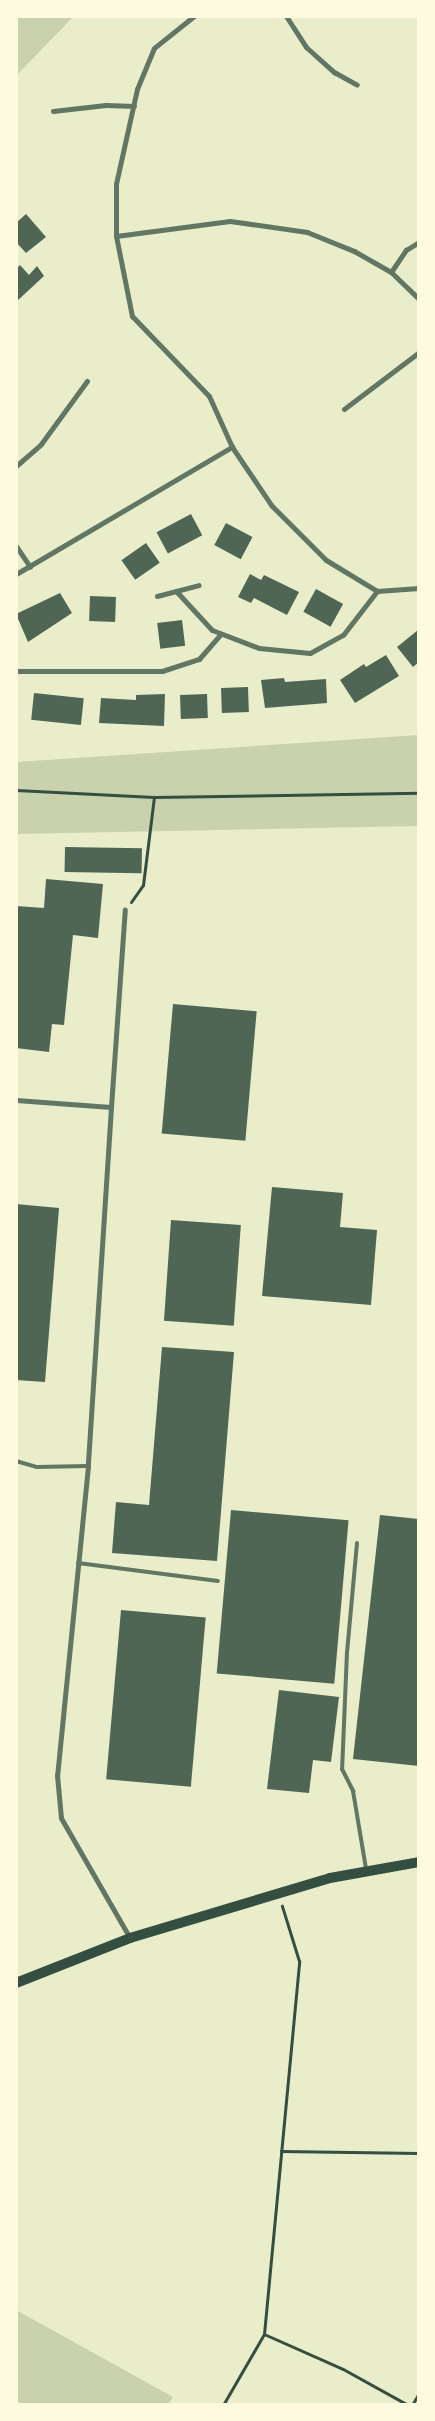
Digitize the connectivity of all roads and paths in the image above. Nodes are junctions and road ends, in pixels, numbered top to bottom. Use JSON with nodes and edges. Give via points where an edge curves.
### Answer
{"nodes":[{"id":1,"x":194,"y":16,"type":"edge"},
{"id":2,"x":286,"y":16,"type":"edge"},
{"id":3,"x":357,"y":85,"type":"dead end"},
{"id":4,"x":134,"y":106,"type":"junction"},
{"id":5,"x":53,"y":111,"type":"dead end"},
{"id":6,"x":116,"y":236,"type":"junction"},
{"id":7,"x":419,"y":242,"type":"edge"},
{"id":8,"x":391,"y":272,"type":"junction"},
{"id":9,"x":419,"y":299,"type":"edge"},
{"id":10,"x":419,"y":352,"type":"edge"},
{"id":11,"x":87,"y":381,"type":"dead end"},
{"id":12,"x":344,"y":409,"type":"dead end"},
{"id":13,"x":232,"y":448,"type":"junction"},
{"id":14,"x":16,"y":466,"type":"edge"},
{"id":15,"x":16,"y":546,"type":"edge"},
{"id":16,"x":30,"y":567,"type":"junction"},
{"id":17,"x":16,"y":574,"type":"edge"},
{"id":18,"x":199,"y":585,"type":"dead end"},
{"id":19,"x":419,"y":588,"type":"edge"},
{"id":20,"x":176,"y":591,"type":"junction"},
{"id":21,"x":377,"y":591,"type":"junction"},
{"id":22,"x":157,"y":596,"type":"dead end"},
{"id":23,"x":221,"y":634,"type":"junction"},
{"id":24,"x":16,"y":671,"type":"edge"},
{"id":25,"x":16,"y":790,"type":"edge"},
{"id":26,"x":419,"y":794,"type":"edge"},
{"id":27,"x":154,"y":797,"type":"junction"},
{"id":28,"x":125,"y":909,"type":"joint"},
{"id":29,"x":16,"y":1100,"type":"edge"},
{"id":30,"x":111,"y":1107,"type":"junction"},
{"id":31,"x":16,"y":1461,"type":"edge"},
{"id":32,"x":88,"y":1466,"type":"junction"},
{"id":33,"x":357,"y":1543,"type":"dead end"},
{"id":34,"x":78,"y":1563,"type":"junction"},
{"id":35,"x":218,"y":1581,"type":"dead end"},
{"id":36,"x":419,"y":1862,"type":"edge"},
{"id":37,"x":367,"y":1872,"type":"junction"},
{"id":38,"x":278,"y":1894,"type":"junction"},
{"id":39,"x":130,"y":1938,"type":"junction"},
{"id":40,"x":16,"y":1983,"type":"edge"},
{"id":41,"x":281,"y":2152,"type":"junction"},
{"id":42,"x":419,"y":2153,"type":"edge"},
{"id":43,"x":264,"y":2334,"type":"junction"},
{"id":44,"x":419,"y":2392,"type":"edge"},
{"id":45,"x":223,"y":2405,"type":"edge"},
{"id":46,"x":410,"y":2405,"type":"edge"}],
"edges":[{"from":1,"to":4,"type":"street","via":[[154,48],[137,89]]},
{"from":2,"to":3,"type":"street","via":[[306,47],[334,72]]},
{"from":4,"to":5,"type":"street","via":[[106,105]]},
{"from":4,"to":6,"type":"street","via":[[116,184]]},
{"from":6,"to":8,"type":"street","via":[[230,220],[307,232],[354,251]]},
{"from":6,"to":13,"type":"street","via":[[132,316],[209,396]]},
{"from":7,"to":8,"type":"street","via":[[406,250]]},
{"from":8,"to":9,"type":"street"},
{"from":10,"to":12,"type":"street"},
{"from":11,"to":14,"type":"street","via":[[41,444]]},
{"from":13,"to":16,"type":"street"},
{"from":13,"to":21,"type":"street","via":[[272,506],[326,560]]},
{"from":15,"to":16,"type":"street"},
{"from":16,"to":17,"type":"street"},
{"from":18,"to":20,"type":"street"},
{"from":19,"to":21,"type":"street"},
{"from":20,"to":22,"type":"street"},
{"from":20,"to":23,"type":"street","via":[[212,630]]},
{"from":21,"to":23,"type":"street","via":[[343,636],[310,653],[259,648]]},
{"from":23,"to":24,"type":"street","via":[[199,659],[162,671]]},
{"from":25,"to":27,"type":"path"},
{"from":26,"to":27,"type":"path"},
{"from":27,"to":28,"type":"path","via":[[143,885]]},
{"from":28,"to":30,"type":"street"},
{"from":29,"to":30,"type":"street"},
{"from":30,"to":32,"type":"street"},
{"from":31,"to":32,"type":"lane","via":[[37,1467]]},
{"from":32,"to":34,"type":"street"},
{"from":33,"to":37,"type":"lane","via":[[342,1769],[353,1791]]},
{"from":34,"to":35,"type":"lane"},
{"from":34,"to":39,"type":"street","via":[[57,1775],[61,1818]]},
{"from":36,"to":37,"type":"main road"},
{"from":37,"to":38,"type":"main road","via":[[330,1878]]},
{"from":38,"to":39,"type":"main road"},
{"from":38,"to":41,"type":"path","via":[[299,1960]]},
{"from":39,"to":40,"type":"main road"},
{"from":41,"to":42,"type":"path"},
{"from":41,"to":43,"type":"path"},
{"from":43,"to":45,"type":"path"},
{"from":43,"to":46,"type":"path","via":[[343,2369]]},
{"from":44,"to":46,"type":"path"}]}
